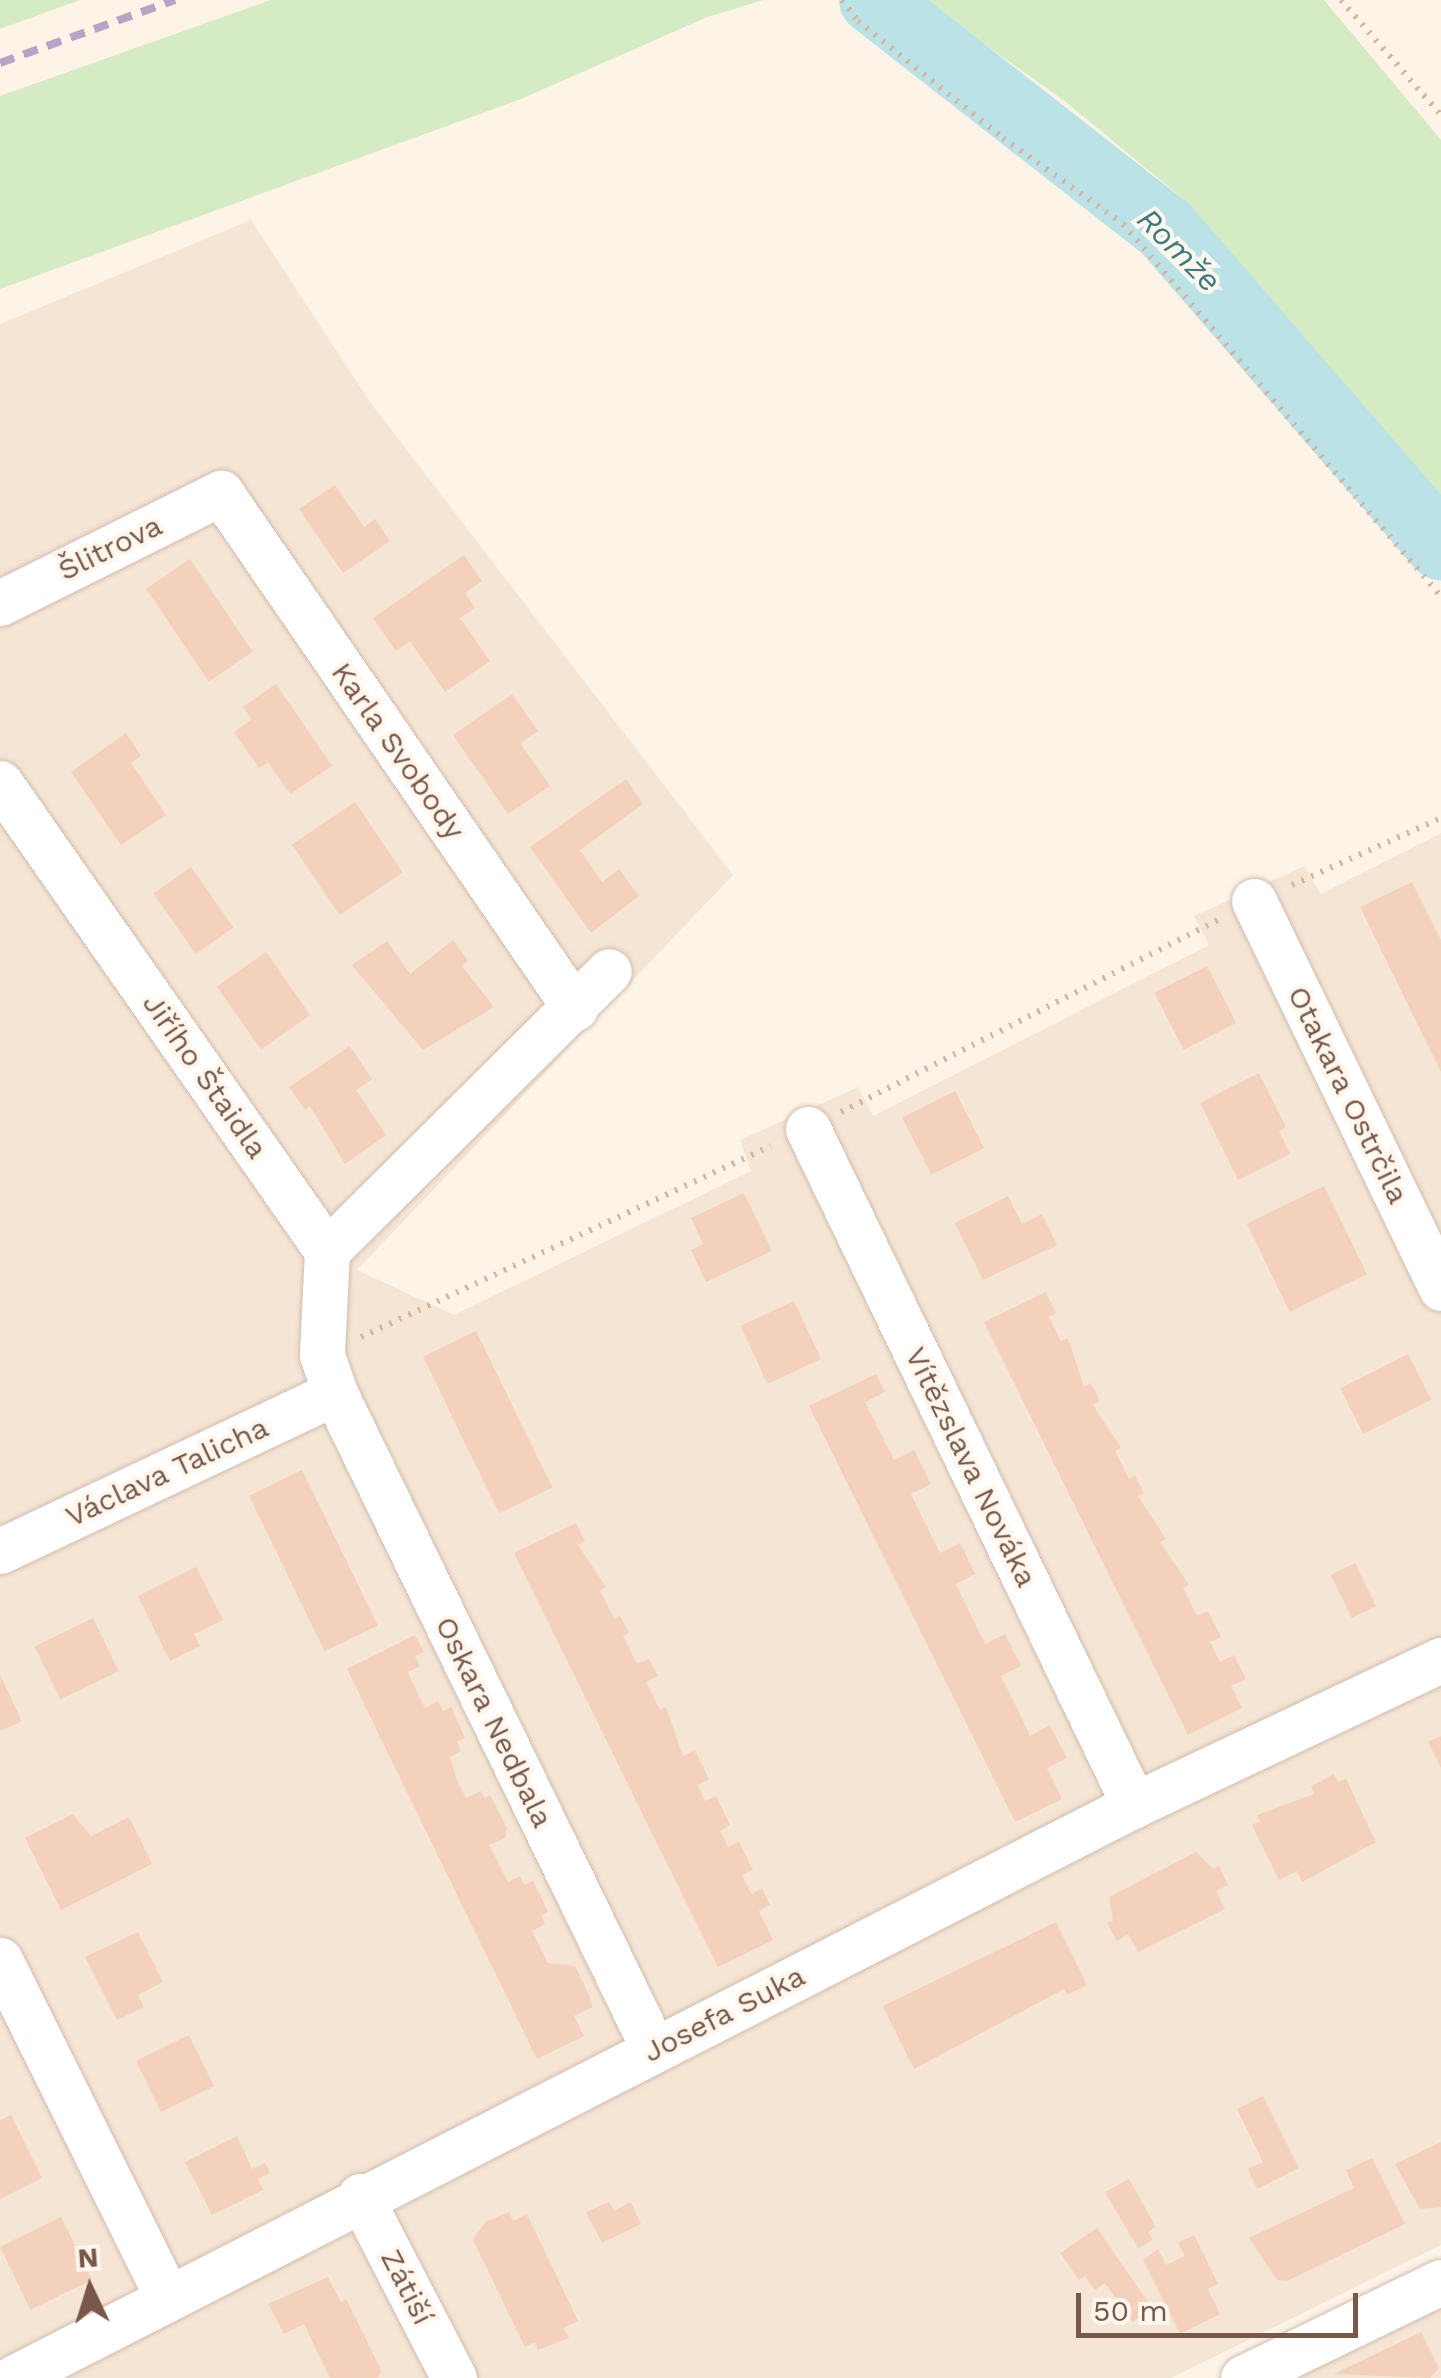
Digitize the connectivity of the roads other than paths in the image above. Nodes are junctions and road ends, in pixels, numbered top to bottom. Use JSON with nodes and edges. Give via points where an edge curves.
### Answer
{"nodes":[{"id":1,"x":220,"y":494,"type":"joint"},
{"id":2,"x":0,"y":603,"type":"edge"},
{"id":3,"x":0,"y":783,"type":"edge"},
{"id":4,"x":1254,"y":901,"type":"road end"},
{"id":5,"x":609,"y":971,"type":"dead end"},
{"id":6,"x":575,"y":1008,"type":"junction"},
{"id":7,"x":808,"y":1129,"type":"road end"},
{"id":8,"x":327,"y":1252,"type":"junction"},
{"id":9,"x":1441,"y":1288,"type":"edge"},
{"id":10,"x":328,"y":1374,"type":"junction"},
{"id":11,"x":0,"y":1551,"type":"edge"},
{"id":12,"x":1441,"y":1660,"type":"edge"},
{"id":13,"x":1134,"y":1805,"type":"junction"},
{"id":14,"x":0,"y":1960,"type":"edge"},
{"id":15,"x":654,"y":2050,"type":"junction"},
{"id":16,"x":360,"y":2196,"type":"junction"},
{"id":17,"x":1441,"y":2282,"type":"edge"},
{"id":18,"x":168,"y":2299,"type":"junction"},
{"id":19,"x":12,"y":2378,"type":"edge"},
{"id":20,"x":454,"y":2378,"type":"edge"},
{"id":21,"x":1243,"y":2378,"type":"edge"}],
"edges":[{"from":1,"to":2,"type":"street","name":"Šlitrova"},
{"from":1,"to":6,"type":"street","name":"Karla Svobody"},
{"from":3,"to":8,"type":"street","name":"Jiřího Štaidla"},
{"from":4,"to":9,"type":"street","name":"Otakara Ostrčila"},
{"from":5,"to":6,"type":"street"},
{"from":6,"to":8,"type":"street"},
{"from":7,"to":13,"type":"street","name":"Vítězslava Nováka"},
{"from":8,"to":10,"type":"street"},
{"from":10,"to":11,"type":"street","name":"Václava Talicha"},
{"from":10,"to":15,"type":"street","name":"Oskara Nedbala"},
{"from":12,"to":13,"type":"street","name":"Josefa Suka"},
{"from":13,"to":15,"type":"street","name":"Josefa Suka"},
{"from":14,"to":18,"type":"street"},
{"from":15,"to":16,"type":"street","name":"Josefa Suka"},
{"from":16,"to":18,"type":"street","name":"Josefa Suka"},
{"from":16,"to":20,"type":"street","name":"Zátiší"},
{"from":17,"to":21,"type":"street"},
{"from":18,"to":19,"type":"street","name":"Josefa Suka"}]}
